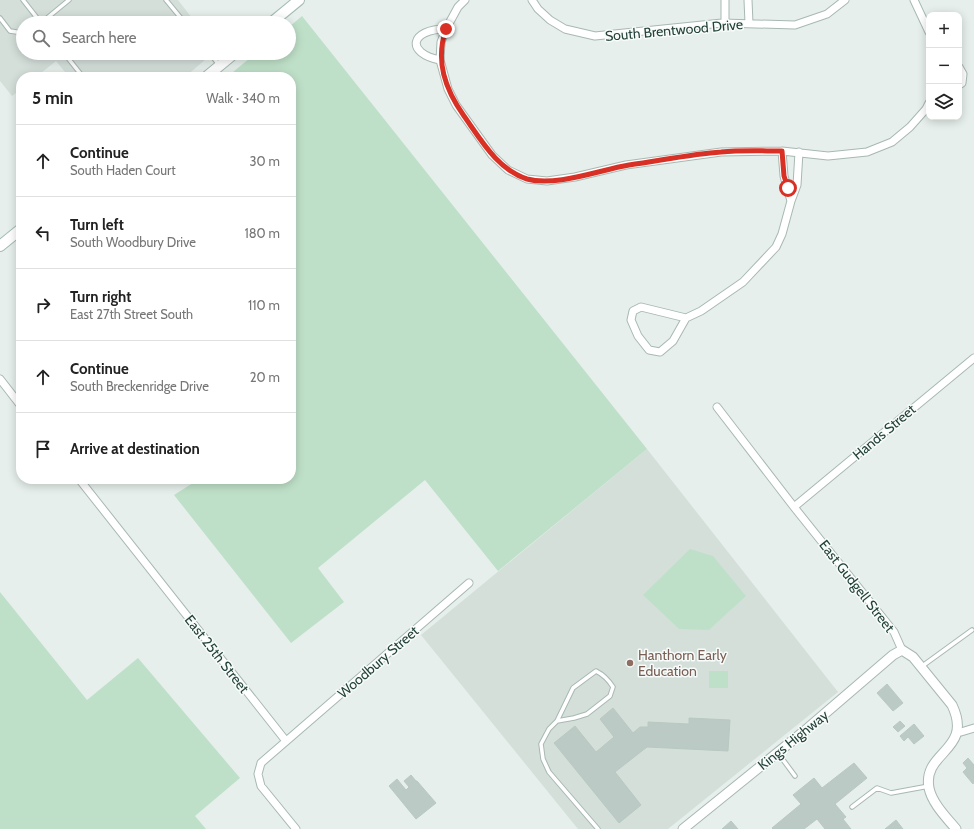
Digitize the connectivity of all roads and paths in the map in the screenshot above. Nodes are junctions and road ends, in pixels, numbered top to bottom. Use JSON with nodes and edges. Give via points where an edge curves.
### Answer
{"nodes":[{"id":1,"x":23,"y":0,"type":"edge"},
{"id":2,"x":69,"y":0,"type":"edge"},
{"id":3,"x":166,"y":0,"type":"edge"},
{"id":4,"x":299,"y":0,"type":"edge"},
{"id":5,"x":465,"y":0,"type":"edge"},
{"id":6,"x":532,"y":0,"type":"edge"},
{"id":7,"x":725,"y":0,"type":"edge"},
{"id":8,"x":748,"y":0,"type":"edge"},
{"id":9,"x":845,"y":0,"type":"edge"},
{"id":10,"x":914,"y":0,"type":"edge"},
{"id":11,"x":36,"y":16,"type":"edge"},
{"id":12,"x":50,"y":16,"type":"edge"},
{"id":13,"x":179,"y":16,"type":"edge"},
{"id":14,"x":280,"y":16,"type":"edge"},
{"id":15,"x":0,"y":18,"type":"edge"},
{"id":16,"x":725,"y":23,"type":"junction"},
{"id":17,"x":748,"y":23,"type":"junction"},
{"id":18,"x":926,"y":26,"type":"edge"},
{"id":19,"x":446,"y":29,"type":"junction"},
{"id":20,"x":16,"y":32,"type":"edge"},
{"id":21,"x":70,"y":60,"type":"edge"},
{"id":22,"x":215,"y":60,"type":"edge"},
{"id":23,"x":227,"y":60,"type":"edge"},
{"id":24,"x":440,"y":60,"type":"junction"},
{"id":25,"x":220,"y":66,"type":"junction"},
{"id":26,"x":79,"y":72,"type":"edge"},
{"id":27,"x":212,"y":72,"type":"edge"},
{"id":28,"x":962,"y":72,"type":"edge"},
{"id":29,"x":962,"y":83,"type":"edge"},
{"id":30,"x":926,"y":109,"type":"edge"},
{"id":31,"x":782,"y":151,"type":"junction"},
{"id":32,"x":799,"y":152,"type":"junction"},
{"id":33,"x":791,"y":201,"type":"junction"},
{"id":34,"x":16,"y":233,"type":"edge"},
{"id":35,"x":0,"y":246,"type":"edge"},
{"id":36,"x":686,"y":318,"type":"junction"},
{"id":37,"x":974,"y":358,"type":"edge"},
{"id":38,"x":0,"y":379,"type":"edge"},
{"id":39,"x":16,"y":400,"type":"edge"},
{"id":40,"x":717,"y":407,"type":"dead end"},
{"id":41,"x":83,"y":484,"type":"edge"},
{"id":42,"x":794,"y":507,"type":"junction"},
{"id":43,"x":469,"y":583,"type":"dead end"},
{"id":44,"x":972,"y":630,"type":"dead end"},
{"id":45,"x":902,"y":650,"type":"junction"},
{"id":46,"x":921,"y":667,"type":"junction"},
{"id":47,"x":557,"y":721,"type":"junction"},
{"id":48,"x":974,"y":728,"type":"edge"},
{"id":49,"x":960,"y":732,"type":"junction"},
{"id":50,"x":286,"y":741,"type":"junction"},
{"id":51,"x":777,"y":753,"type":"junction"},
{"id":52,"x":795,"y":776,"type":"dead end"},
{"id":53,"x":929,"y":786,"type":"junction"},
{"id":54,"x":852,"y":808,"type":"dead end"},
{"id":55,"x":296,"y":829,"type":"edge"},
{"id":56,"x":598,"y":829,"type":"edge"},
{"id":57,"x":683,"y":829,"type":"edge"},
{"id":58,"x":956,"y":829,"type":"edge"}],
"edges":[{"from":1,"to":11,"type":"lane"},
{"from":2,"to":12,"type":"lane"},
{"from":3,"to":13,"type":"lane"},
{"from":4,"to":14,"type":"main road"},
{"from":5,"to":19,"type":"street","via":[[458,7]]},
{"from":6,"to":16,"type":"street","name":"South Brentwood Drive","via":[[550,20],[565,29],[595,36]]},
{"from":7,"to":16,"type":"street"},
{"from":8,"to":17,"type":"street"},
{"from":9,"to":17,"type":"street","name":"South Brentwood Drive","via":[[826,14],[795,25]]},
{"from":10,"to":18,"type":"street"},
{"from":15,"to":20,"type":"lane","via":[[10,31]]},
{"from":16,"to":17,"type":"street","name":"South Brentwood Drive"},
{"from":19,"to":24,"type":"street","via":[[441,42]]},
{"from":19,"to":24,"type":"street","via":[[424,33],[418,36],[416,41],[416,46],[422,52],[430,58]]},
{"from":21,"to":26,"type":"lane"},
{"from":22,"to":25,"type":"lane"},
{"from":23,"to":25,"type":"main road"},
{"from":24,"to":31,"type":"street","via":[[448,89],[456,104],[488,148],[508,170],[528,179],[547,181],[721,152]]},
{"from":25,"to":27,"type":"main road"},
{"from":28,"to":29,"type":"street"},
{"from":30,"to":32,"type":"street","via":[[892,142],[867,152],[828,156]]},
{"from":31,"to":32,"type":"street"},
{"from":31,"to":33,"type":"street","via":[[784,176]]},
{"from":32,"to":33,"type":"street","via":[[797,185]]},
{"from":33,"to":36,"type":"street","via":[[776,247],[743,282],[702,311]]},
{"from":34,"to":35,"type":"main road"},
{"from":36,"to":36,"type":"street","via":[[641,307],[634,311],[630,320],[649,350],[660,352],[673,341]]},
{"from":37,"to":42,"type":"street","name":"Hands Street"},
{"from":38,"to":39,"type":"street"},
{"from":40,"to":42,"type":"street","name":"East Gudgell Street"},
{"from":41,"to":50,"type":"street","name":"East 25th Street"},
{"from":42,"to":45,"type":"street","name":"East Gudgell Street","via":[[894,632]]},
{"from":43,"to":50,"type":"street","name":"Woodbury Street"},
{"from":44,"to":46,"type":"lane"},
{"from":45,"to":46,"type":"street","name":"East Gudgell Street","via":[[913,657]]},
{"from":45,"to":51,"type":"street","name":"Kings Highway"},
{"from":46,"to":49,"type":"street","name":"East Gudgell Street","via":[[955,711]]},
{"from":47,"to":47,"type":"lane","via":[[573,688],[596,671],[613,687],[610,696],[587,714]]},
{"from":47,"to":56,"type":"lane","via":[[541,744],[543,759],[549,772]]},
{"from":48,"to":49,"type":"street"},
{"from":49,"to":53,"type":"street","via":[[957,742],[936,762],[929,776]]},
{"from":50,"to":55,"type":"street","via":[[261,763],[258,774],[261,786]]},
{"from":51,"to":52,"type":"lane"},
{"from":51,"to":57,"type":"street","name":"Kings Highway"},
{"from":53,"to":54,"type":"lane","via":[[891,793],[877,788]]},
{"from":53,"to":58,"type":"street","via":[[933,798]]}]}
